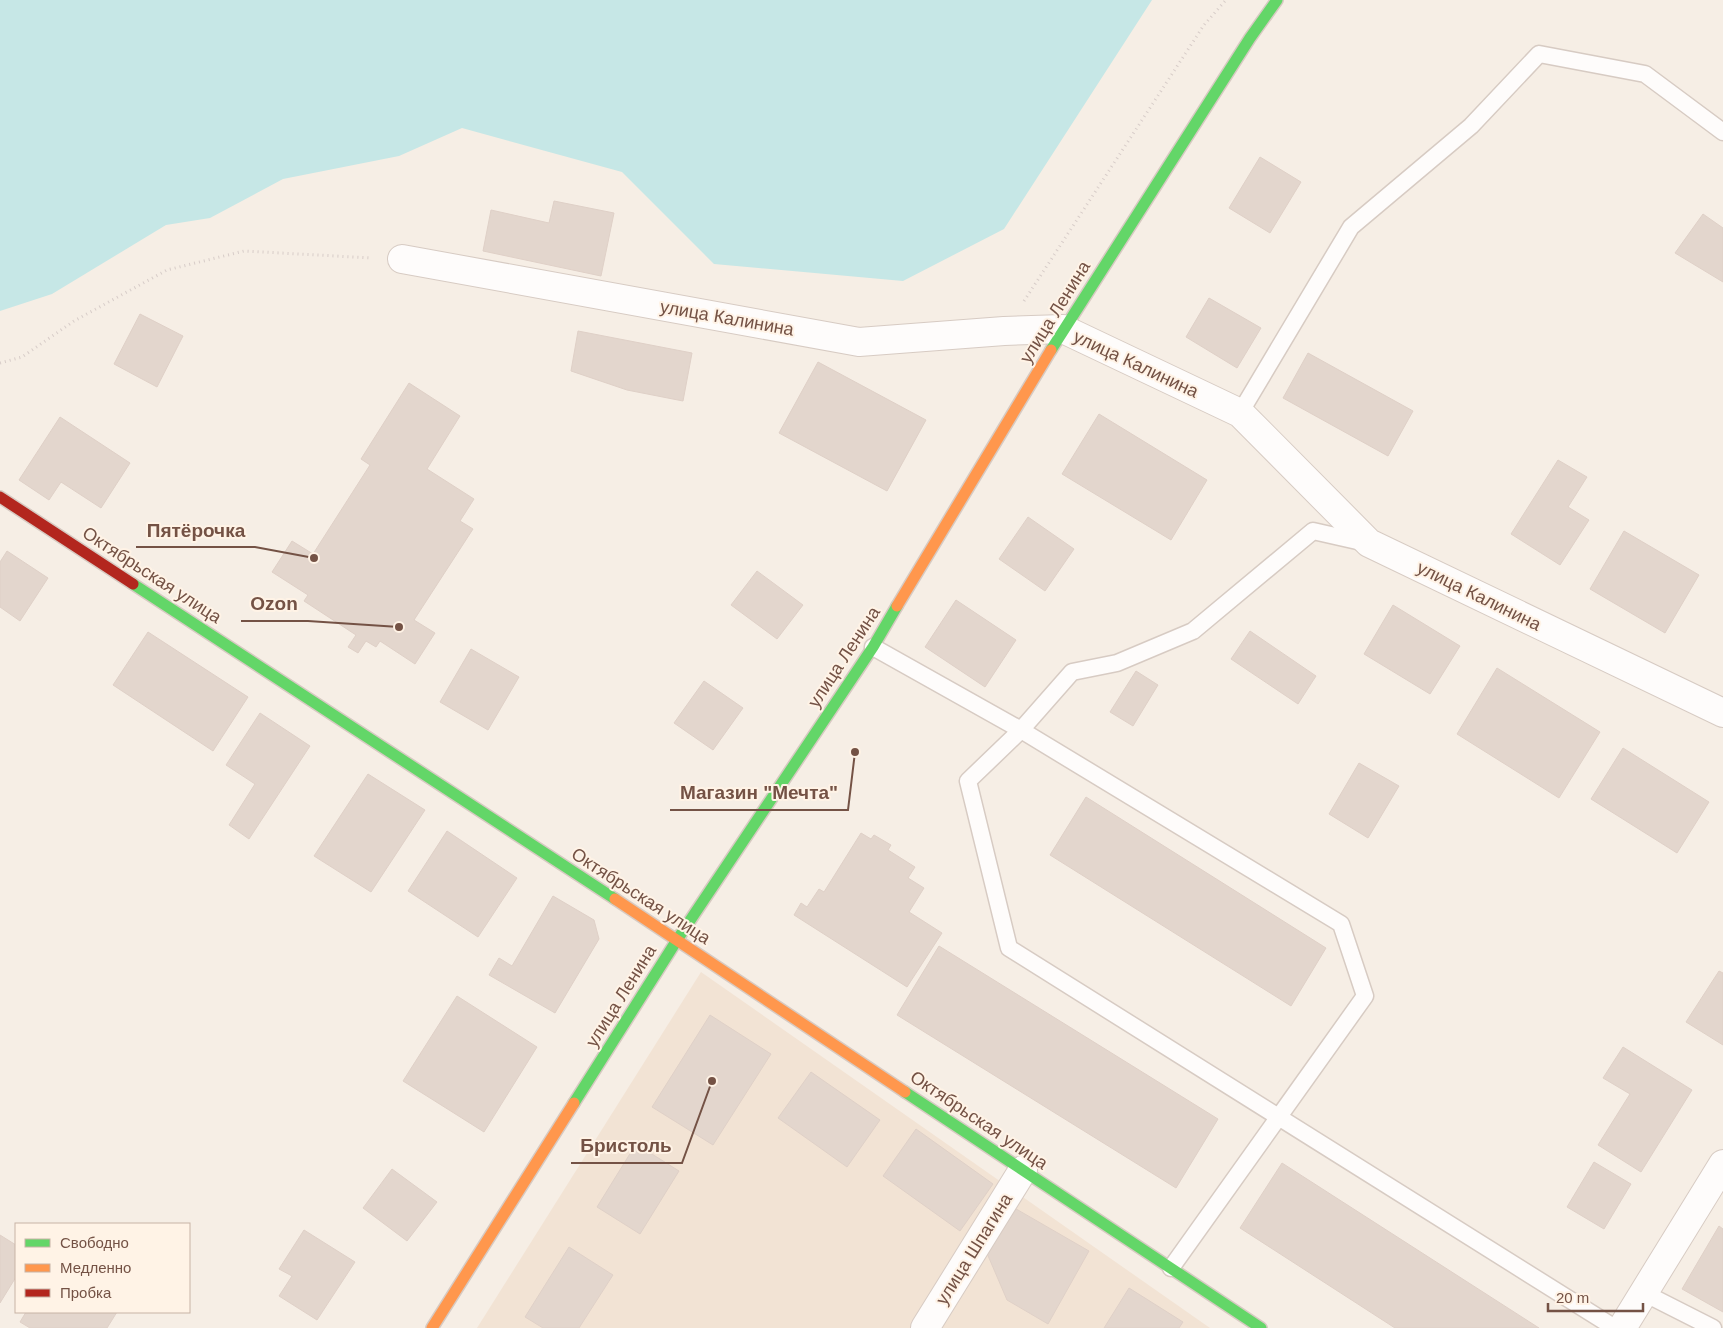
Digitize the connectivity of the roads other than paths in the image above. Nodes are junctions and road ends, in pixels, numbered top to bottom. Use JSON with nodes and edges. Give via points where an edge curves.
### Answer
{"nodes":[{"id":1,"x":1277,"y":0,"type":"edge"},
{"id":2,"x":1723,"y":132,"type":"edge"},
{"id":3,"x":402,"y":259,"type":"road end"},
{"id":4,"x":1063,"y":329,"type":"junction"},
{"id":5,"x":1240,"y":413,"type":"junction"},
{"id":6,"x":0,"y":497,"type":"edge"},
{"id":7,"x":1369,"y":544,"type":"junction"},
{"id":8,"x":873,"y":647,"type":"junction"},
{"id":9,"x":1723,"y":713,"type":"edge"},
{"id":10,"x":1021,"y":730,"type":"junction"},
{"id":11,"x":677,"y":940,"type":"junction"},
{"id":12,"x":1278,"y":1118,"type":"junction"},
{"id":13,"x":1723,"y":1164,"type":"edge"},
{"id":14,"x":1023,"y":1170,"type":"junction"},
{"id":15,"x":1171,"y":1268,"type":"junction"},
{"id":16,"x":1644,"y":1292,"type":"junction"},
{"id":17,"x":432,"y":1328,"type":"edge"},
{"id":18,"x":925,"y":1328,"type":"edge"},
{"id":19,"x":1261,"y":1328,"type":"edge"},
{"id":20,"x":1615,"y":1328,"type":"edge"},
{"id":21,"x":1622,"y":1328,"type":"edge"},
{"id":22,"x":1713,"y":1328,"type":"edge"}],
"edges":[{"from":1,"to":4,"type":"street","name":"улица Ленина"},
{"from":2,"to":5,"type":"lane","via":[[1645,74],[1539,54],[1471,126],[1351,227]]},
{"from":3,"to":4,"type":"street","name":"улица Калинина","via":[[859,342]]},
{"from":4,"to":5,"type":"street","name":"улица Калинина"},
{"from":4,"to":8,"type":"street","name":"улица Ленина"},
{"from":5,"to":7,"type":"street","name":"улица Калинина"},
{"from":6,"to":11,"type":"street","name":"Октябрьская улица"},
{"from":7,"to":9,"type":"street","name":"улица Калинина"},
{"from":7,"to":10,"type":"lane","via":[[1313,531],[1193,631],[1117,663],[1072,672]]},
{"from":8,"to":10,"type":"lane"},
{"from":8,"to":11,"type":"street","name":"улица Ленина"},
{"from":10,"to":12,"type":"lane","via":[[968,781],[1009,948]]},
{"from":10,"to":12,"type":"lane","via":[[1341,924],[1365,996]]},
{"from":11,"to":14,"type":"street","name":"Октябрьская улица"},
{"from":11,"to":17,"type":"street","name":"улица Ленина"},
{"from":12,"to":15,"type":"lane"},
{"from":12,"to":20,"type":"lane"},
{"from":13,"to":16,"type":"street"},
{"from":14,"to":15,"type":"street","name":"Октябрьская улица"},
{"from":14,"to":18,"type":"street","name":"улица Шпагина"},
{"from":15,"to":19,"type":"street","name":"Октябрьская улица"},
{"from":16,"to":21,"type":"street"},
{"from":16,"to":22,"type":"lane"}]}
